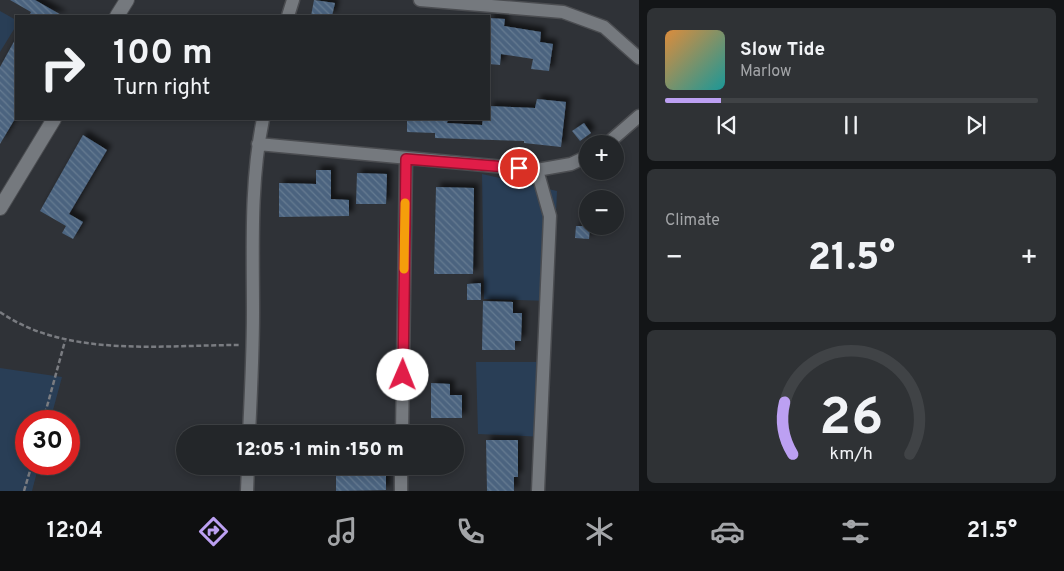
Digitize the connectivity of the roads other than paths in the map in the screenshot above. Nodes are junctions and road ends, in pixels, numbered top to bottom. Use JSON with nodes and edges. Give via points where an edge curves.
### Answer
{"nodes":[{"id":1,"x":127,"y":0,"type":"edge"},
{"id":2,"x":293,"y":0,"type":"edge"},
{"id":3,"x":420,"y":0,"type":"edge"},
{"id":4,"x":118,"y":15,"type":"edge"},
{"id":5,"x":288,"y":15,"type":"edge"},
{"id":6,"x":639,"y":58,"type":"edge"},
{"id":7,"x":639,"y":116,"type":"edge"},
{"id":8,"x":53,"y":120,"type":"edge"},
{"id":9,"x":263,"y":120,"type":"edge"},
{"id":10,"x":617,"y":135,"type":"edge"},
{"id":11,"x":258,"y":144,"type":"junction"},
{"id":12,"x":406,"y":159,"type":"junction"},
{"id":13,"x":579,"y":160,"type":"edge"},
{"id":14,"x":537,"y":170,"type":"junction"},
{"id":15,"x":0,"y":208,"type":"edge"},
{"id":16,"x":249,"y":425,"type":"edge"},
{"id":17,"x":402,"y":425,"type":"edge"},
{"id":18,"x":247,"y":475,"type":"edge"},
{"id":19,"x":401,"y":475,"type":"edge"},
{"id":20,"x":246,"y":491,"type":"edge"},
{"id":21,"x":401,"y":491,"type":"edge"},
{"id":22,"x":538,"y":491,"type":"edge"}],
"edges":[{"from":1,"to":4,"type":"street"},
{"from":2,"to":5,"type":"street"},
{"from":3,"to":6,"type":"street","via":[[563,12],[604,27]]},
{"from":7,"to":10,"type":"street"},
{"from":8,"to":15,"type":"street"},
{"from":9,"to":11,"type":"street"},
{"from":11,"to":12,"type":"street"},
{"from":11,"to":16,"type":"street","via":[[253,210]]},
{"from":12,"to":14,"type":"street"},
{"from":12,"to":17,"type":"street"},
{"from":13,"to":14,"type":"street"},
{"from":14,"to":22,"type":"street","via":[[550,216]]},
{"from":18,"to":20,"type":"street"},
{"from":19,"to":21,"type":"street"}]}
